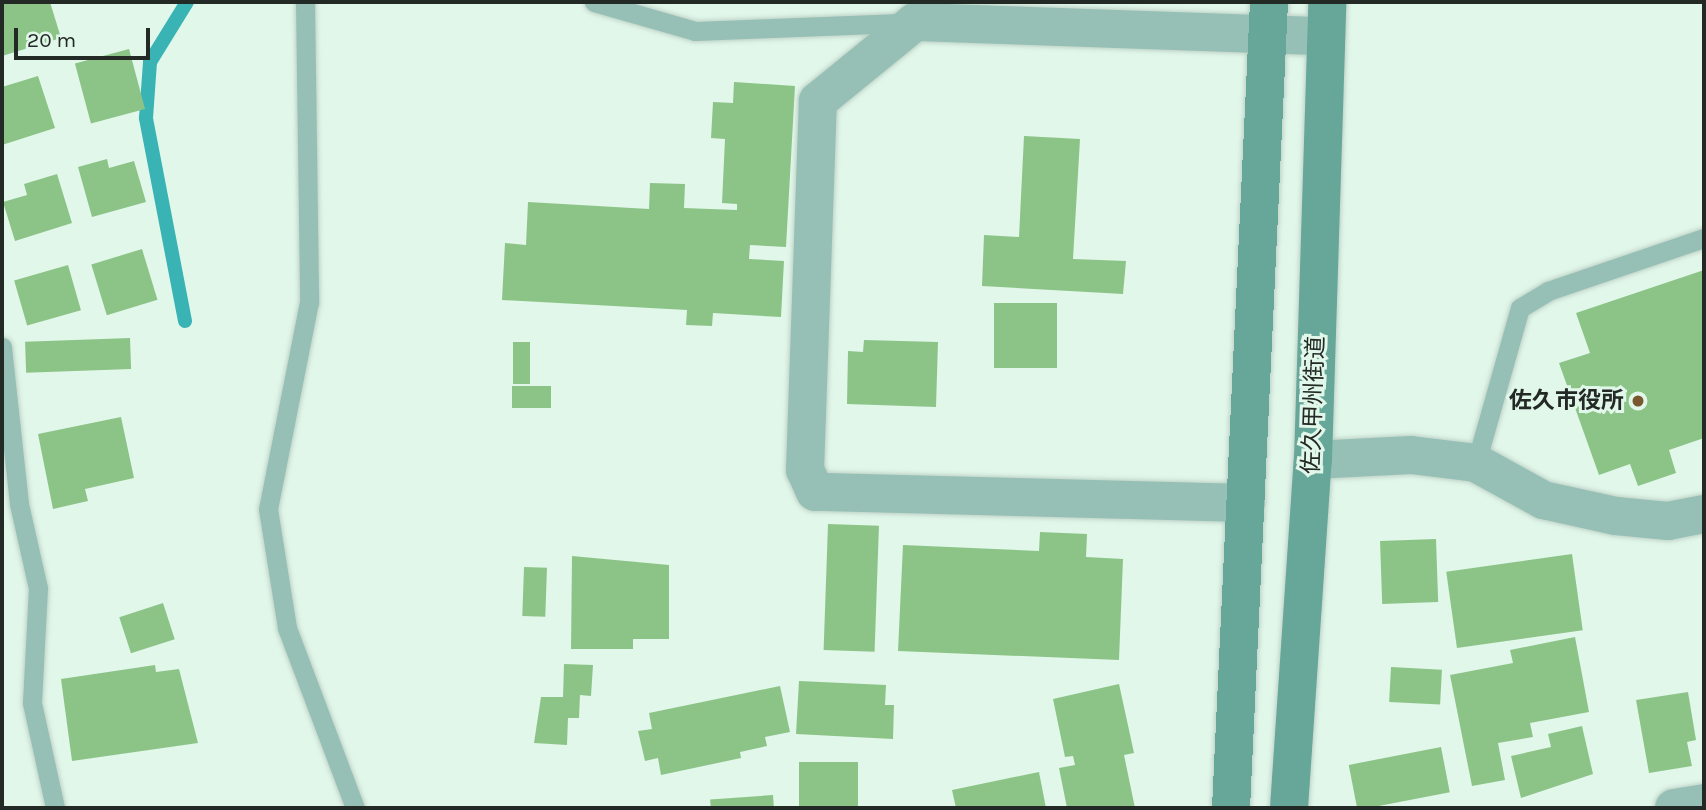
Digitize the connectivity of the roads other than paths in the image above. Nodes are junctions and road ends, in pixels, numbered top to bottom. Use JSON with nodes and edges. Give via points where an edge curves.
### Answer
{"nodes":[{"id":1,"x":305,"y":2,"type":"edge"},
{"id":2,"x":594,"y":2,"type":"edge"},
{"id":3,"x":1268,"y":17,"type":"edge"},
{"id":4,"x":1327,"y":19,"type":"edge"},
{"id":5,"x":915,"y":22,"type":"junction"},
{"id":6,"x":1704,"y":238,"type":"edge"},
{"id":7,"x":2,"y":347,"type":"edge"},
{"id":8,"x":1312,"y":460,"type":"junction"},
{"id":9,"x":1476,"y":463,"type":"junction"},
{"id":10,"x":1246,"y":503,"type":"junction"},
{"id":11,"x":1704,"y":514,"type":"edge"},
{"id":12,"x":1704,"y":803,"type":"edge"},
{"id":13,"x":55,"y":808,"type":"edge"},
{"id":14,"x":355,"y":808,"type":"edge"},
{"id":15,"x":1231,"y":808,"type":"edge"},
{"id":16,"x":1289,"y":808,"type":"edge"},
{"id":17,"x":1675,"y":808,"type":"edge"}],
"edges":[{"from":1,"to":14,"type":"lane","via":[[309,302],[268,521],[287,628]]},
{"from":2,"to":5,"type":"lane","via":[[695,31]]},
{"from":3,"to":4,"type":"street"},
{"from":3,"to":5,"type":"street"},
{"from":3,"to":10,"type":"main road"},
{"from":4,"to":8,"type":"main road","name":"佐久甲州街道"},
{"from":5,"to":10,"type":"street","via":[[818,101],[807,483],[835,496]]},
{"from":6,"to":9,"type":"lane","via":[[1548,291],[1520,309]]},
{"from":7,"to":13,"type":"lane","via":[[19,504],[38,588],[32,703]]},
{"from":8,"to":9,"type":"street","via":[[1411,456]]},
{"from":8,"to":16,"type":"main road","name":"佐久甲州街道"},
{"from":9,"to":11,"type":"street","via":[[1544,499],[1604,513],[1668,521]]},
{"from":10,"to":15,"type":"main road"},
{"from":12,"to":17,"type":"street"}]}
